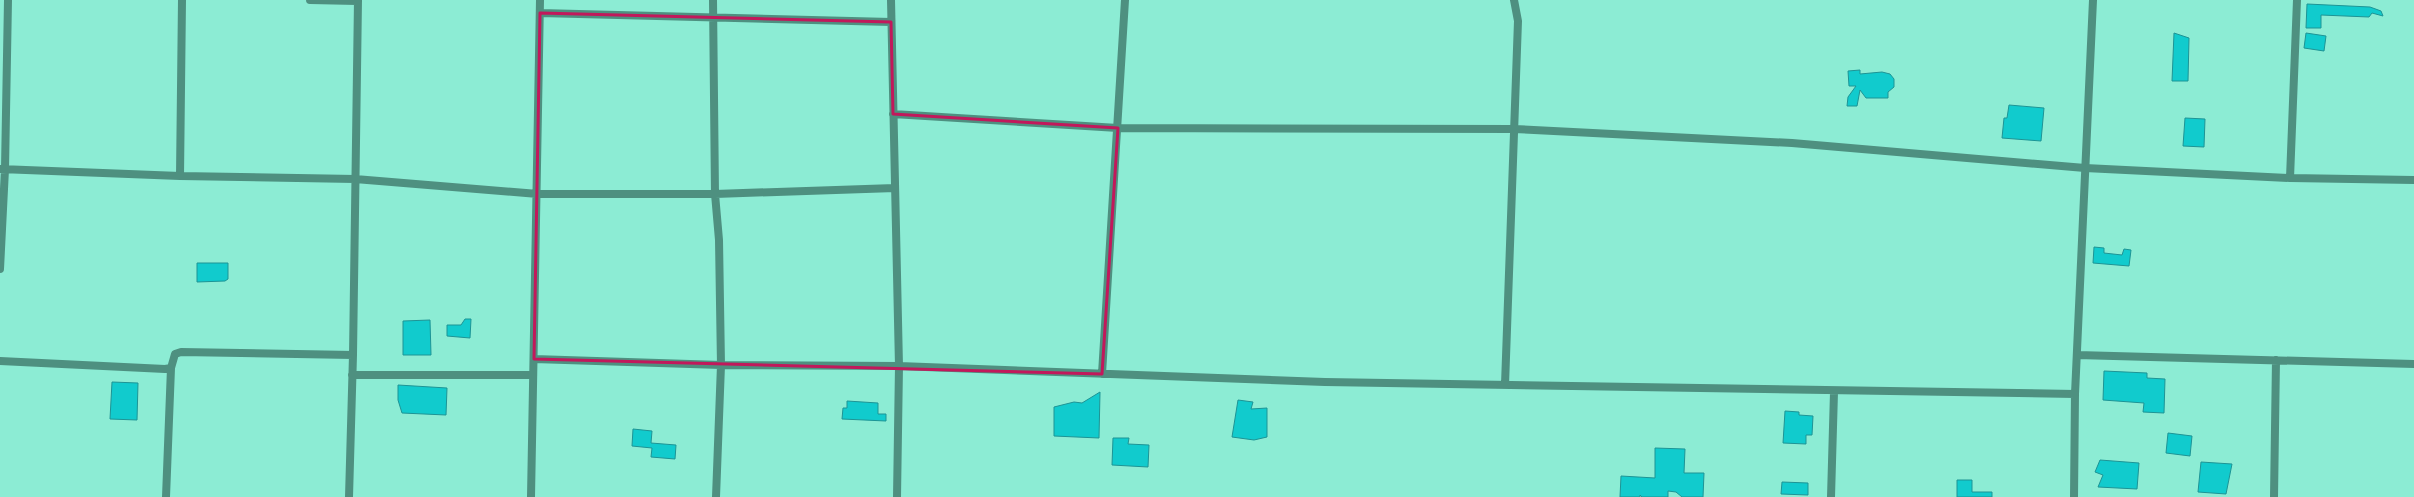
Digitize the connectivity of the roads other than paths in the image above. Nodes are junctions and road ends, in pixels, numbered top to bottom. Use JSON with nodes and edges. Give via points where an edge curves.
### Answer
{"nodes":[{"id":1,"x":8,"y":0,"type":"edge"},
{"id":2,"x":182,"y":0,"type":"edge"},
{"id":3,"x":310,"y":0,"type":"edge"},
{"id":4,"x":540,"y":0,"type":"edge"},
{"id":5,"x":713,"y":0,"type":"edge"},
{"id":6,"x":892,"y":0,"type":"edge"},
{"id":7,"x":1125,"y":0,"type":"edge"},
{"id":8,"x":1514,"y":0,"type":"edge"},
{"id":9,"x":2093,"y":0,"type":"edge"},
{"id":10,"x":2297,"y":0,"type":"edge"},
{"id":11,"x":358,"y":1,"type":"edge"},
{"id":12,"x":540,"y":13,"type":"junction"},
{"id":13,"x":712,"y":17,"type":"junction"},
{"id":14,"x":891,"y":22,"type":"junction"},
{"id":15,"x":893,"y":114,"type":"junction"},
{"id":16,"x":1118,"y":128,"type":"junction"},
{"id":17,"x":1514,"y":129,"type":"junction"},
{"id":18,"x":2085,"y":168,"type":"junction"},
{"id":19,"x":3,"y":169,"type":"edge"},
{"id":20,"x":180,"y":176,"type":"junction"},
{"id":21,"x":2290,"y":178,"type":"junction"},
{"id":22,"x":355,"y":179,"type":"junction"},
{"id":23,"x":2414,"y":180,"type":"edge"},
{"id":24,"x":895,"y":188,"type":"junction"},
{"id":25,"x":538,"y":194,"type":"junction"},
{"id":26,"x":714,"y":194,"type":"junction"},
{"id":27,"x":0,"y":269,"type":"edge"},
{"id":28,"x":2078,"y":355,"type":"junction"},
{"id":29,"x":353,"y":356,"type":"junction"},
{"id":30,"x":534,"y":359,"type":"junction"},
{"id":31,"x":0,"y":360,"type":"edge"},
{"id":32,"x":2276,"y":360,"type":"junction"},
{"id":33,"x":2414,"y":364,"type":"edge"},
{"id":34,"x":721,"y":365,"type":"junction"},
{"id":35,"x":899,"y":366,"type":"junction"},
{"id":36,"x":171,"y":368,"type":"junction"},
{"id":37,"x":1102,"y":374,"type":"junction"},
{"id":38,"x":352,"y":375,"type":"junction"},
{"id":39,"x":532,"y":375,"type":"junction"},
{"id":40,"x":1505,"y":385,"type":"junction"},
{"id":41,"x":1834,"y":392,"type":"junction"},
{"id":42,"x":2075,"y":394,"type":"junction"},
{"id":43,"x":166,"y":497,"type":"edge"},
{"id":44,"x":349,"y":497,"type":"edge"},
{"id":45,"x":531,"y":497,"type":"edge"},
{"id":46,"x":716,"y":497,"type":"edge"},
{"id":47,"x":897,"y":497,"type":"edge"},
{"id":48,"x":1831,"y":497,"type":"edge"},
{"id":49,"x":2074,"y":497,"type":"edge"},
{"id":50,"x":2274,"y":497,"type":"edge"}],
"edges":[{"from":1,"to":19,"type":"street"},
{"from":2,"to":20,"type":"street"},
{"from":3,"to":11,"type":"street"},
{"from":4,"to":12,"type":"street"},
{"from":5,"to":13,"type":"street"},
{"from":6,"to":14,"type":"street"},
{"from":7,"to":16,"type":"street"},
{"from":8,"to":17,"type":"street","via":[[1518,21]]},
{"from":9,"to":18,"type":"street"},
{"from":10,"to":21,"type":"street"},
{"from":11,"to":22,"type":"street"},
{"from":12,"to":13,"type":"street"},
{"from":12,"to":25,"type":"street"},
{"from":13,"to":14,"type":"street"},
{"from":13,"to":26,"type":"street"},
{"from":14,"to":15,"type":"street"},
{"from":15,"to":16,"type":"street"},
{"from":15,"to":24,"type":"street"},
{"from":16,"to":17,"type":"street"},
{"from":16,"to":37,"type":"street"},
{"from":17,"to":18,"type":"street","via":[[1792,144]]},
{"from":17,"to":40,"type":"street"},
{"from":18,"to":21,"type":"street"},
{"from":18,"to":28,"type":"street"},
{"from":19,"to":20,"type":"street"},
{"from":19,"to":27,"type":"street"},
{"from":20,"to":22,"type":"street"},
{"from":21,"to":23,"type":"street"},
{"from":22,"to":25,"type":"street"},
{"from":22,"to":29,"type":"street"},
{"from":24,"to":26,"type":"street"},
{"from":24,"to":35,"type":"street"},
{"from":25,"to":26,"type":"street"},
{"from":25,"to":30,"type":"street"},
{"from":26,"to":34,"type":"street","via":[[719,240]]},
{"from":28,"to":32,"type":"street"},
{"from":28,"to":42,"type":"street"},
{"from":29,"to":36,"type":"street","via":[[181,352],[175,354]]},
{"from":29,"to":38,"type":"street"},
{"from":30,"to":34,"type":"street"},
{"from":30,"to":39,"type":"street"},
{"from":31,"to":36,"type":"street"},
{"from":32,"to":33,"type":"street"},
{"from":32,"to":50,"type":"street"},
{"from":34,"to":35,"type":"street"},
{"from":34,"to":46,"type":"street"},
{"from":35,"to":37,"type":"street"},
{"from":35,"to":47,"type":"street"},
{"from":36,"to":43,"type":"street"},
{"from":37,"to":40,"type":"street"},
{"from":38,"to":39,"type":"street"},
{"from":38,"to":44,"type":"street"},
{"from":39,"to":45,"type":"street"},
{"from":40,"to":41,"type":"street"},
{"from":41,"to":42,"type":"street"},
{"from":41,"to":48,"type":"street"},
{"from":42,"to":49,"type":"street"}]}
